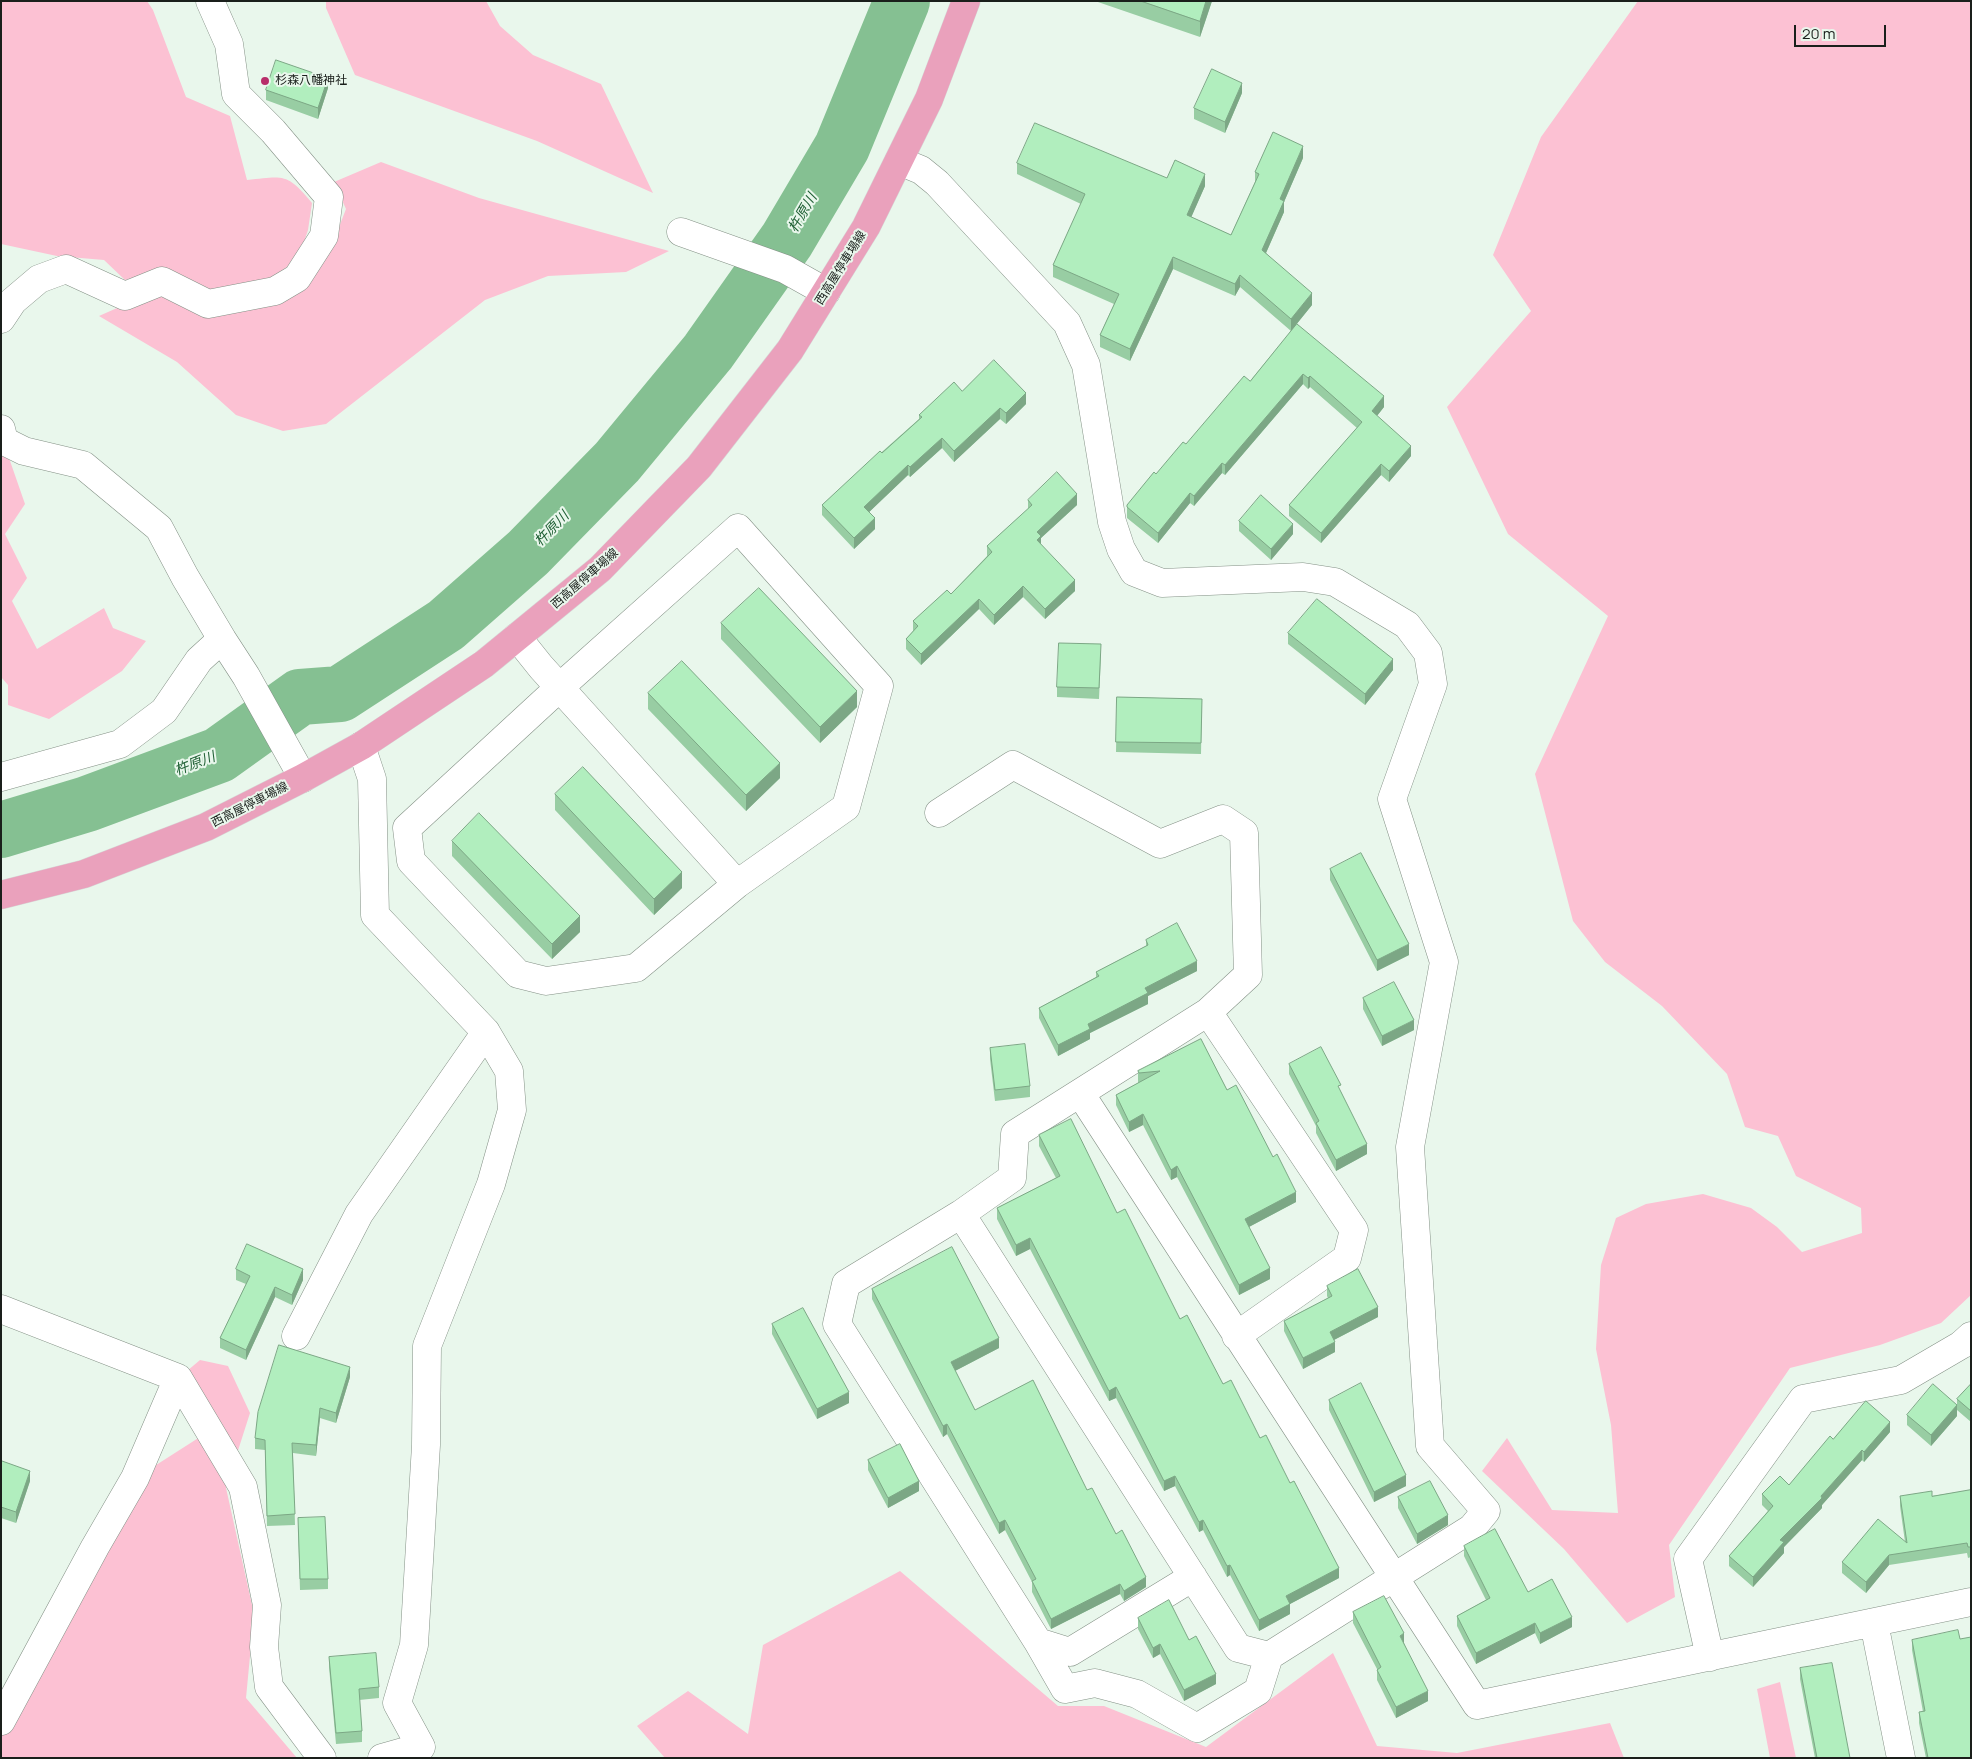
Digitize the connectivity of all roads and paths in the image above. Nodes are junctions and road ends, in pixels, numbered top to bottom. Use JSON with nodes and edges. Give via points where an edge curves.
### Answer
{"nodes":[{"id":1,"x":210,"y":1,"type":"edge"},
{"id":2,"x":966,"y":1,"type":"edge"},
{"id":3,"x":899,"y":161,"type":"junction"},
{"id":4,"x":681,"y":232,"type":"dead end"},
{"id":5,"x":826,"y":292,"type":"junction"},
{"id":6,"x":1,"y":319,"type":"edge"},
{"id":7,"x":1,"y":429,"type":"edge"},
{"id":8,"x":518,"y":637,"type":"junction"},
{"id":9,"x":222,"y":639,"type":"junction"},
{"id":10,"x":560,"y":687,"type":"junction"},
{"id":11,"x":361,"y":746,"type":"junction"},
{"id":12,"x":1,"y":777,"type":"edge"},
{"id":13,"x":303,"y":778,"type":"junction"},
{"id":14,"x":939,"y":813,"type":"dead end"},
{"id":15,"x":737,"y":884,"type":"junction"},
{"id":16,"x":1,"y":895,"type":"edge"},
{"id":17,"x":1208,"y":1012,"type":"junction"},
{"id":18,"x":486,"y":1032,"type":"junction"},
{"id":19,"x":1080,"y":1093,"type":"junction"},
{"id":20,"x":961,"y":1214,"type":"junction"},
{"id":21,"x":1,"y":1309,"type":"edge"},
{"id":22,"x":296,"y":1336,"type":"dead end"},
{"id":23,"x":1236,"y":1336,"type":"junction"},
{"id":24,"x":1971,"y":1336,"type":"edge"},
{"id":25,"x":178,"y":1378,"type":"junction"},
{"id":26,"x":1193,"y":1577,"type":"junction"},
{"id":27,"x":1395,"y":1578,"type":"junction"},
{"id":28,"x":1971,"y":1602,"type":"edge"},
{"id":29,"x":1874,"y":1623,"type":"junction"},
{"id":30,"x":1038,"y":1642,"type":"junction"},
{"id":31,"x":1269,"y":1656,"type":"junction"},
{"id":32,"x":1710,"y":1657,"type":"junction"},
{"id":33,"x":1,"y":1721,"type":"edge"},
{"id":34,"x":322,"y":1758,"type":"edge"},
{"id":35,"x":382,"y":1758,"type":"edge"},
{"id":36,"x":1901,"y":1758,"type":"edge"}],
"edges":[{"from":1,"to":6,"type":"street","via":[[229,44],[236,94],[329,197],[324,236],[297,278],[276,292],[208,304],[162,281],[125,296],[66,269],[39,279],[13,301]]},
{"from":2,"to":3,"type":"main road","name":"西高屋停車場線","via":[[929,100]]},
{"from":3,"to":5,"type":"main road","name":"西高屋停車場線","via":[[866,228]]},
{"from":3,"to":27,"type":"street","via":[[920,170],[937,183],[1067,323],[1086,365],[1112,522],[1121,550],[1134,572],[1162,583],[1303,577],[1336,582],[1407,626],[1428,653],[1433,684],[1392,799],[1444,962],[1410,1147],[1430,1446],[1486,1512],[1472,1528]]},
{"from":4,"to":5,"type":"street","via":[[785,269]]},
{"from":5,"to":8,"type":"main road","name":"西高屋停車場線","via":[[790,350],[699,467],[600,569]]},
{"from":7,"to":9,"type":"street","via":[[4,441],[24,451],[83,465],[159,528]]},
{"from":8,"to":10,"type":"street"},
{"from":8,"to":11,"type":"main road","name":"西高屋停車場線","via":[[484,664]]},
{"from":9,"to":12,"type":"street","via":[[200,660],[164,711],[120,744]]},
{"from":9,"to":13,"type":"street"},
{"from":10,"to":15,"type":"street"},
{"from":10,"to":15,"type":"street","via":[[407,828],[411,862],[518,974],[546,981],[636,968]]},
{"from":10,"to":15,"type":"street","via":[[738,528],[879,686],[846,807]]},
{"from":11,"to":13,"type":"main road","name":"西高屋停車場線"},
{"from":11,"to":18,"type":"street","via":[[372,779],[375,915]]},
{"from":13,"to":16,"type":"main road","name":"西高屋停車場線","via":[[206,827],[84,874]]},
{"from":14,"to":17,"type":"street","via":[[1013,765],[1160,844],[1223,819],[1244,833],[1248,975]]},
{"from":17,"to":19,"type":"street"},
{"from":17,"to":23,"type":"street","via":[[1354,1230],[1347,1258]]},
{"from":18,"to":22,"type":"street","via":[[359,1214]]},
{"from":18,"to":35,"type":"street","via":[[510,1071],[512,1110],[491,1184],[428,1346],[426,1445],[414,1645],[397,1703],[421,1747]]},
{"from":19,"to":20,"type":"street","via":[[1016,1134],[1012,1178]]},
{"from":19,"to":23,"type":"street"},
{"from":20,"to":26,"type":"street"},
{"from":20,"to":30,"type":"street","via":[[846,1284],[837,1324]]},
{"from":21,"to":25,"type":"street"},
{"from":23,"to":27,"type":"street"},
{"from":24,"to":32,"type":"street","via":[[1902,1380],[1803,1399],[1688,1560]]},
{"from":25,"to":33,"type":"street","via":[[135,1478]]},
{"from":25,"to":34,"type":"street","via":[[243,1488],[267,1605],[264,1647],[269,1687]]},
{"from":26,"to":30,"type":"street","via":[[1070,1652]]},
{"from":26,"to":31,"type":"street","via":[[1238,1648]]},
{"from":27,"to":31,"type":"street"},
{"from":27,"to":32,"type":"street","via":[[1477,1705]]},
{"from":28,"to":29,"type":"street"},
{"from":29,"to":32,"type":"street"},
{"from":29,"to":36,"type":"street"},
{"from":30,"to":31,"type":"street","via":[[1065,1689],[1095,1682],[1138,1694],[1197,1728],[1258,1690]]}]}
